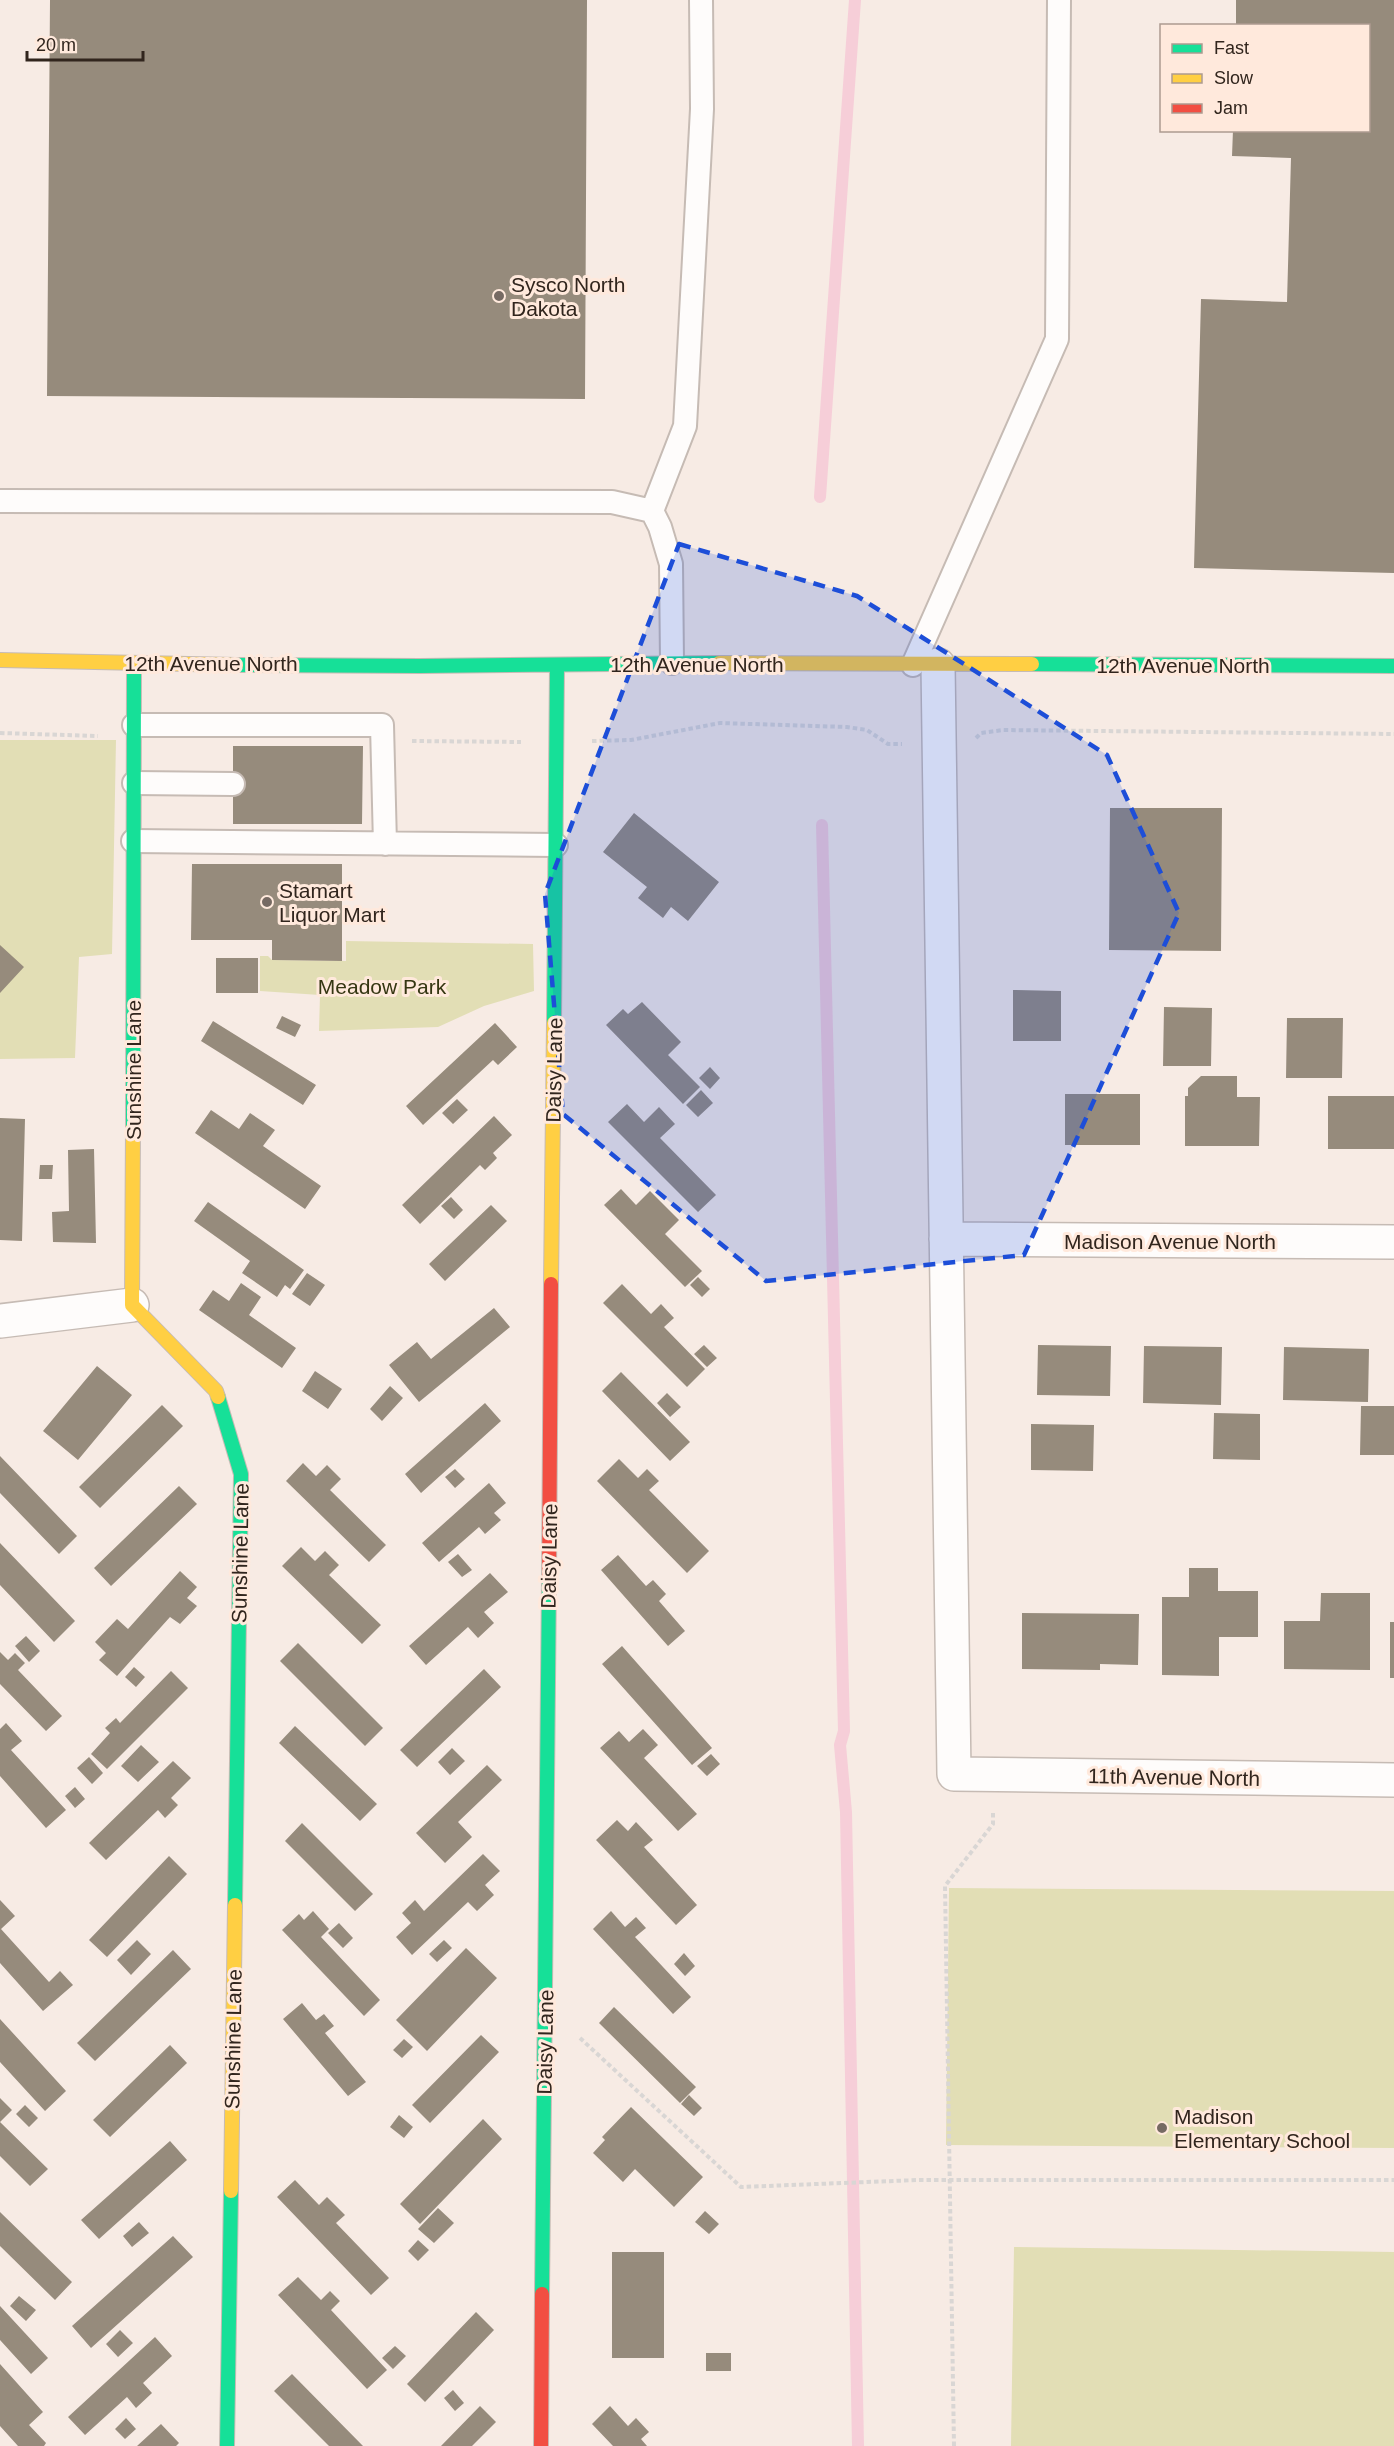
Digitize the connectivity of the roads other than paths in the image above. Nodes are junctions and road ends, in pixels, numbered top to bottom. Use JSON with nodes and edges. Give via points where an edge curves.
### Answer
{"nodes":[{"id":1,"x":701,"y":0,"type":"edge"},
{"id":2,"x":1059,"y":0,"type":"edge"},
{"id":3,"x":0,"y":501,"type":"edge"},
{"id":4,"x":652,"y":511,"type":"junction"},
{"id":5,"x":0,"y":660,"type":"edge"},
{"id":6,"x":134,"y":663,"type":"junction"},
{"id":7,"x":672,"y":663,"type":"junction"},
{"id":8,"x":558,"y":665,"type":"junction"},
{"id":9,"x":926,"y":665,"type":"junction"},
{"id":10,"x":1394,"y":666,"type":"edge"},
{"id":11,"x":134,"y":731,"type":"junction"},
{"id":12,"x":134,"y":783,"type":"junction"},
{"id":13,"x":233,"y":784,"type":"dead end"},
{"id":14,"x":133,"y":841,"type":"junction"},
{"id":15,"x":384,"y":844,"type":"junction"},
{"id":16,"x":556,"y":845,"type":"junction"},
{"id":17,"x":946,"y":1239,"type":"junction"},
{"id":18,"x":1394,"y":1242,"type":"edge"},
{"id":19,"x":132,"y":1305,"type":"junction"},
{"id":20,"x":0,"y":1321,"type":"edge"},
{"id":21,"x":1394,"y":1780,"type":"edge"},
{"id":22,"x":227,"y":2446,"type":"edge"},
{"id":23,"x":541,"y":2446,"type":"edge"}],
"edges":[{"from":1,"to":4,"type":"lane","via":[[702,109],[685,426]]},
{"from":2,"to":9,"type":"lane","via":[[1057,339]]},
{"from":3,"to":4,"type":"lane","via":[[612,502]]},
{"from":4,"to":7,"type":"lane","via":[[671,564]]},
{"from":5,"to":6,"type":"street","name":"12th Avenue North"},
{"from":6,"to":8,"type":"street","name":"12th Avenue North"},
{"from":6,"to":11,"type":"street","name":"Sunshine Lane"},
{"from":7,"to":8,"type":"street","name":"12th Avenue North"},
{"from":7,"to":9,"type":"street","name":"12th Avenue North"},
{"from":8,"to":16,"type":"street","name":"Daisy Lane"},
{"from":9,"to":10,"type":"street","name":"12th Avenue North"},
{"from":9,"to":17,"type":"street","via":[[939,744]]},
{"from":11,"to":12,"type":"street","name":"Sunshine Lane"},
{"from":11,"to":15,"type":"lane","via":[[382,725],[373,783]]},
{"from":12,"to":13,"type":"lane"},
{"from":12,"to":14,"type":"street","name":"Sunshine Lane"},
{"from":14,"to":15,"type":"lane"},
{"from":14,"to":19,"type":"street","name":"Sunshine Lane"},
{"from":15,"to":16,"type":"lane"},
{"from":16,"to":23,"type":"street","name":"Daisy Lane"},
{"from":17,"to":18,"type":"street","name":"Madison Avenue North"},
{"from":17,"to":21,"type":"street","name":"11th Avenue North","via":[[954,1774]]},
{"from":19,"to":20,"type":"street"},
{"from":19,"to":22,"type":"street","name":"Sunshine Lane","via":[[216,1391],[241,1474]]}]}
